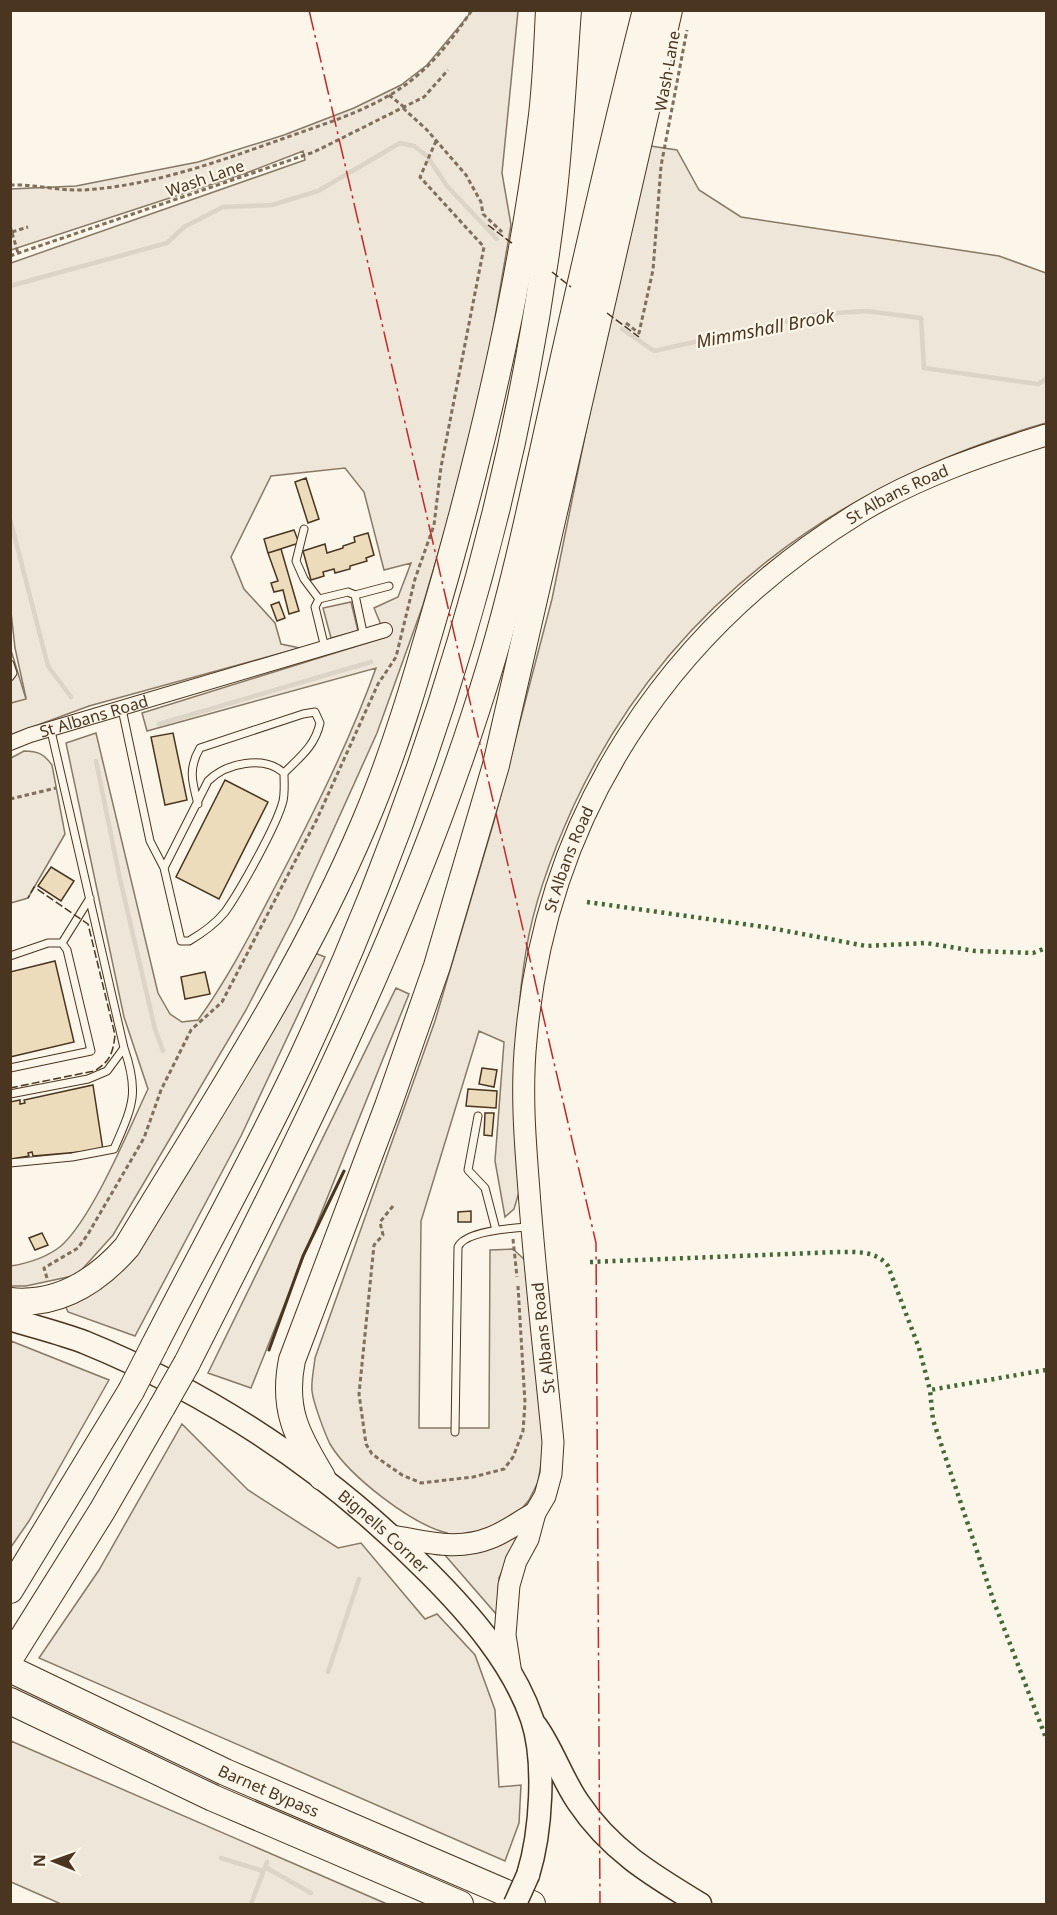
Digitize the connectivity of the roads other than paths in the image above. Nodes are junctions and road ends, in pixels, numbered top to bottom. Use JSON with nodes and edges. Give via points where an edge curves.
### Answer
{"nodes":[{"id":1,"x":549,"y":10,"type":"edge"},
{"id":2,"x":568,"y":10,"type":"edge"},
{"id":3,"x":646,"y":10,"type":"edge"},
{"id":4,"x":678,"y":17,"type":"edge"},
{"id":5,"x":1047,"y":435,"type":"edge"},
{"id":6,"x":304,"y":529,"type":"dead end"},
{"id":7,"x":389,"y":586,"type":"dead end"},
{"id":8,"x":355,"y":596,"type":"junction"},
{"id":9,"x":319,"y":599,"type":"junction"},
{"id":10,"x":385,"y":630,"type":"dead end"},
{"id":11,"x":364,"y":637,"type":"junction"},
{"id":12,"x":326,"y":648,"type":"junction"},
{"id":13,"x":10,"y":664,"type":"edge"},
{"id":14,"x":10,"y":677,"type":"edge"},
{"id":15,"x":122,"y":709,"type":"junction"},
{"id":16,"x":51,"y":731,"type":"junction"},
{"id":17,"x":10,"y":743,"type":"edge"},
{"id":18,"x":284,"y":773,"type":"junction"},
{"id":19,"x":198,"y":804,"type":"junction"},
{"id":20,"x":164,"y":868,"type":"junction"},
{"id":21,"x":90,"y":898,"type":"junction"},
{"id":22,"x":62,"y":943,"type":"junction"},
{"id":23,"x":10,"y":956,"type":"edge"},
{"id":24,"x":124,"y":1048,"type":"junction"},
{"id":25,"x":10,"y":1068,"type":"edge"},
{"id":26,"x":10,"y":1094,"type":"edge"},
{"id":27,"x":478,"y":1116,"type":"dead end"},
{"id":28,"x":10,"y":1163,"type":"edge"},
{"id":29,"x":522,"y":1228,"type":"junction"},
{"id":30,"x":496,"y":1230,"type":"junction"},
{"id":31,"x":10,"y":1301,"type":"edge"},
{"id":32,"x":10,"y":1318,"type":"edge"},
{"id":33,"x":455,"y":1432,"type":"dead end"},
{"id":34,"x":322,"y":1477,"type":"junction"},
{"id":35,"x":535,"y":1513,"type":"junction"},
{"id":36,"x":393,"y":1536,"type":"junction"},
{"id":37,"x":13,"y":1587,"type":"edge"},
{"id":38,"x":10,"y":1658,"type":"edge"},
{"id":39,"x":10,"y":1669,"type":"edge"},
{"id":40,"x":511,"y":1675,"type":"junction"},
{"id":41,"x":10,"y":1701,"type":"edge"},
{"id":42,"x":533,"y":1722,"type":"junction"},
{"id":43,"x":460,"y":1905,"type":"edge"},
{"id":44,"x":515,"y":1905,"type":"edge"},
{"id":45,"x":532,"y":1905,"type":"edge"},
{"id":46,"x":700,"y":1905,"type":"edge"}],
"edges":[{"from":1,"to":31,"type":"highway","via":[[542,121],[519,273],[474,473],[414,686],[364,824],[274,1001],[127,1247],[111,1265],[81,1287],[44,1300]]},
{"from":2,"to":37,"type":"highway","bridge":true,"via":[[552,206],[500,497],[457,654],[395,834],[316,1026],[154,1346]]},
{"from":3,"to":38,"type":"highway","bridge":true,"via":[[491,662],[428,846],[363,1007],[317,1106],[187,1363]]},
{"from":4,"to":34,"type":"highway","via":[[496,765],[422,1009],[292,1360],[287,1388],[290,1415]]},
{"from":5,"to":29,"type":"main road","name":"St Albans Road","via":[[953,466],[905,488],[862,511],[802,552],[743,598],[684,658],[633,726],[586,809],[549,906],[525,1052]]},
{"from":6,"to":9,"type":"lane","via":[[296,561]]},
{"from":7,"to":8,"type":"lane"},
{"from":8,"to":9,"type":"lane","via":[[348,592]]},
{"from":8,"to":11,"type":"lane"},
{"from":9,"to":12,"type":"lane","via":[[315,607]]},
{"from":10,"to":11,"type":"street","name":"St Albans Road"},
{"from":11,"to":12,"type":"street","name":"St Albans Road"},
{"from":12,"to":15,"type":"street","name":"St Albans Road"},
{"from":13,"to":14,"type":"lane"},
{"from":15,"to":16,"type":"street","name":"St Albans Road"},
{"from":15,"to":20,"type":"lane","via":[[150,841]]},
{"from":16,"to":17,"type":"street","name":"St Albans Road"},
{"from":16,"to":21,"type":"lane"},
{"from":18,"to":19,"type":"lane","via":[[276,765],[229,767],[208,781]]},
{"from":18,"to":19,"type":"lane","via":[[311,748],[320,723],[315,712],[201,748],[191,772]]},
{"from":18,"to":20,"type":"lane","via":[[283,800],[277,816],[238,891],[223,914],[189,941],[181,941]]},
{"from":19,"to":20,"type":"lane"},
{"from":21,"to":22,"type":"lane"},
{"from":21,"to":24,"type":"lane"},
{"from":22,"to":23,"type":"lane","via":[[48,943]]},
{"from":22,"to":25,"type":"lane","via":[[67,950],[91,1051]]},
{"from":24,"to":26,"type":"lane","via":[[107,1071]]},
{"from":24,"to":28,"type":"lane","via":[[134,1094],[114,1149]]},
{"from":27,"to":30,"type":"lane","via":[[468,1170],[485,1188]]},
{"from":29,"to":30,"type":"lane"},
{"from":29,"to":35,"type":"main road","name":"St Albans Road","via":[[553,1442],[551,1474]]},
{"from":30,"to":33,"type":"lane","via":[[465,1239],[458,1247]]},
{"from":32,"to":34,"type":"highway","name":"Bignells Corner","via":[[82,1342],[196,1395]]},
{"from":34,"to":36,"type":"highway","name":"Bignells Corner"},
{"from":35,"to":36,"type":"main road","via":[[473,1543],[441,1544]]},
{"from":35,"to":40,"type":"main road","name":"St Albans Road","via":[[507,1597],[505,1635]]},
{"from":36,"to":40,"type":"highway","name":"Bignells Corner","via":[[451,1594]]},
{"from":39,"to":45,"type":"highway","name":"Barnet Bypass","via":[[195,1758]]},
{"from":40,"to":42,"type":"highway","name":"Bignells Corner"},
{"from":41,"to":43,"type":"highway","name":"Barnet Bypass","via":[[203,1793]]},
{"from":42,"to":44,"type":"highway","name":"Bignells Corner","bridge":true,"via":[[540,1802],[537,1841]]},
{"from":42,"to":46,"type":"highway","via":[[551,1746],[576,1800],[596,1827],[634,1863]]}]}
